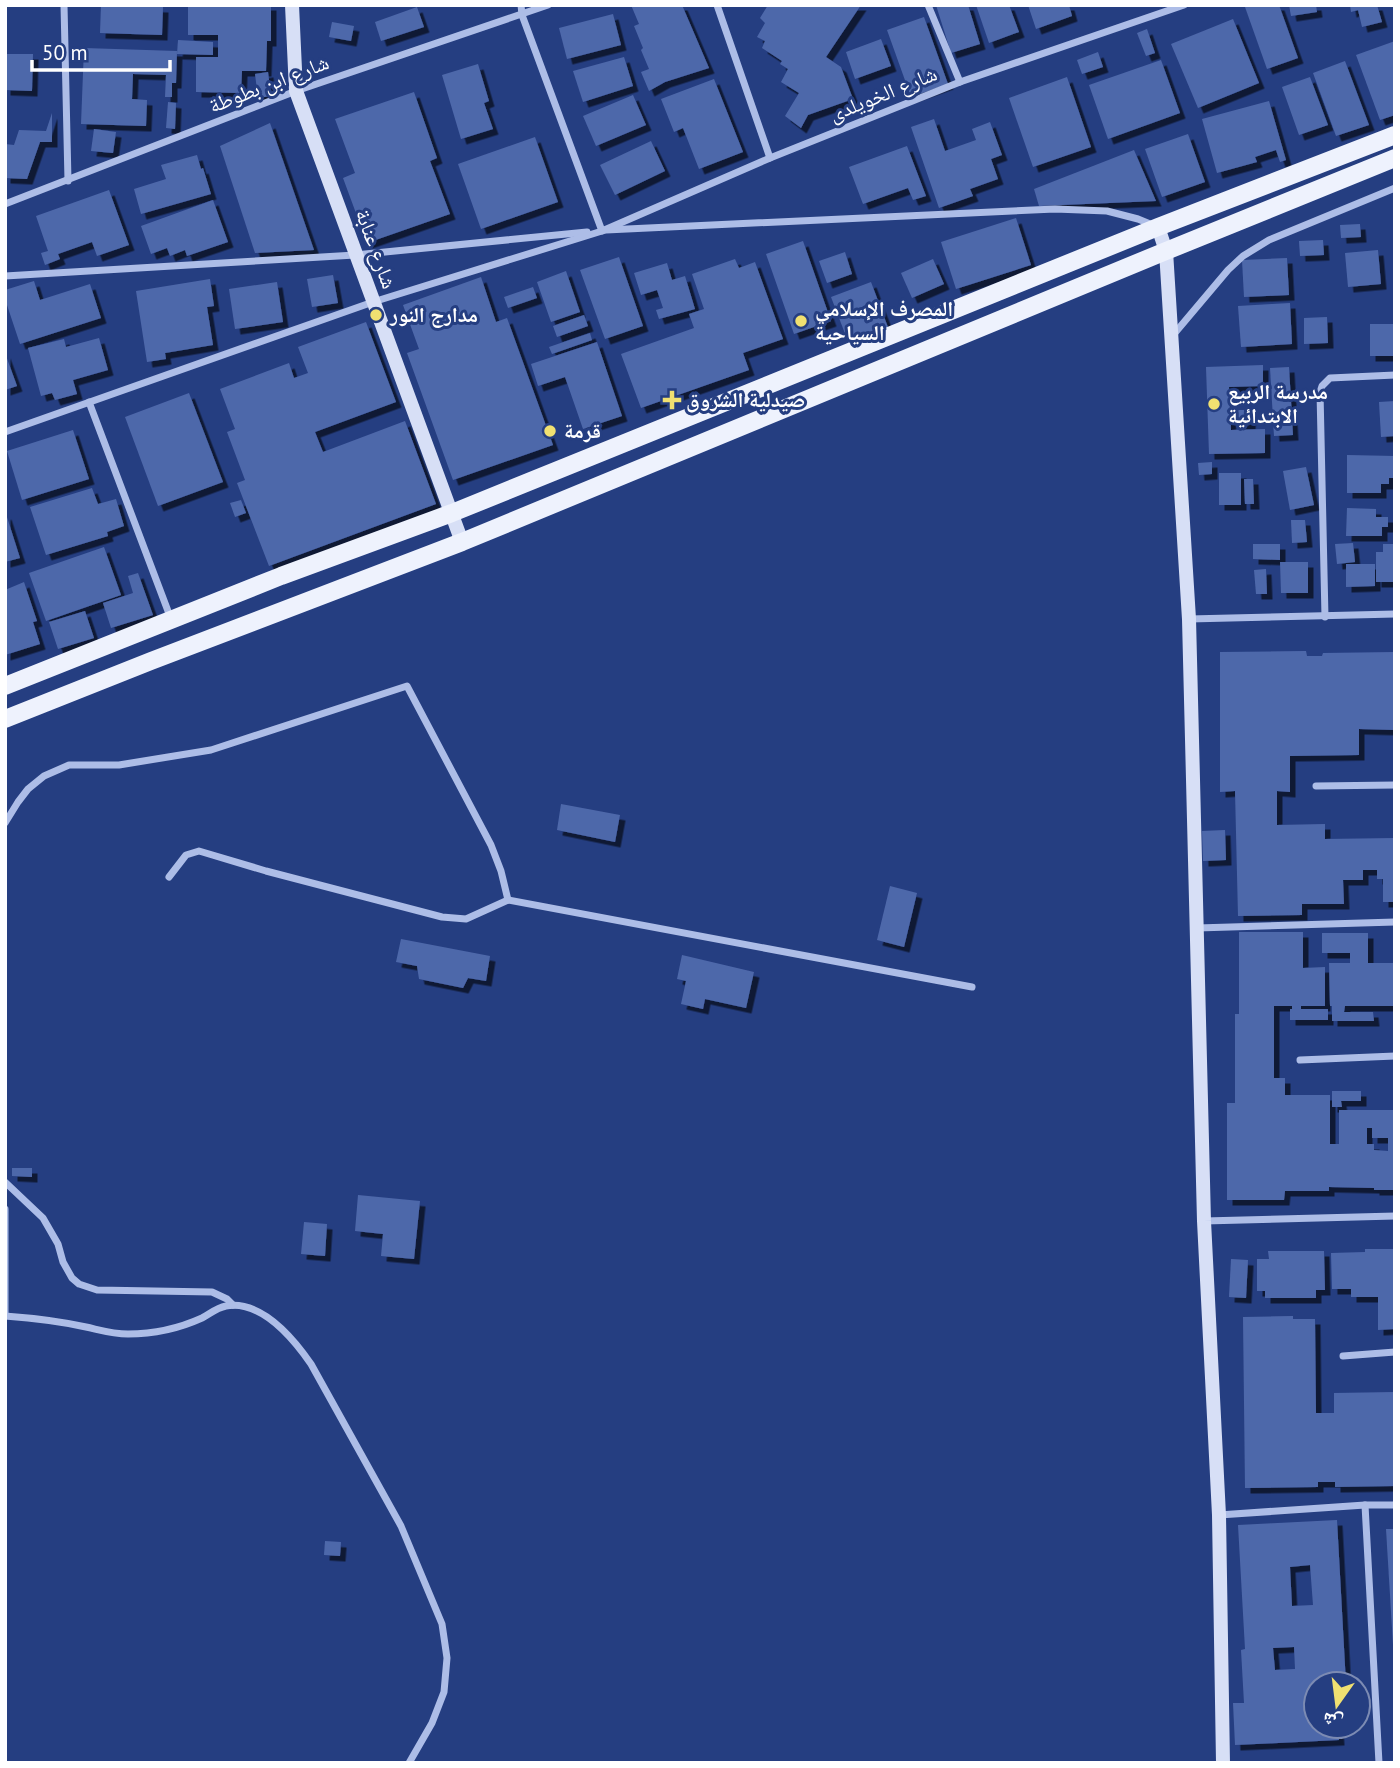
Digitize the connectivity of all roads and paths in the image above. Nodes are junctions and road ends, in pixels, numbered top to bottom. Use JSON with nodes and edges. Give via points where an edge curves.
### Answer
{"nodes":[{"id":1,"x":64,"y":5,"type":"edge"},
{"id":2,"x":292,"y":5,"type":"edge"},
{"id":3,"x":521,"y":5,"type":"edge"},
{"id":4,"x":548,"y":5,"type":"edge"},
{"id":5,"x":718,"y":5,"type":"edge"},
{"id":6,"x":928,"y":5,"type":"edge"},
{"id":7,"x":1184,"y":5,"type":"edge"},
{"id":8,"x":522,"y":15,"type":"junction"},
{"id":9,"x":960,"y":82,"type":"junction"},
{"id":10,"x":296,"y":91,"type":"junction"},
{"id":11,"x":1395,"y":135,"type":"edge"},
{"id":12,"x":770,"y":158,"type":"junction"},
{"id":13,"x":1395,"y":159,"type":"edge"},
{"id":14,"x":68,"y":181,"type":"junction"},
{"id":15,"x":1395,"y":188,"type":"edge"},
{"id":16,"x":5,"y":204,"type":"edge"},
{"id":17,"x":1158,"y":228,"type":"junction"},
{"id":18,"x":602,"y":231,"type":"junction"},
{"id":19,"x":1166,"y":251,"type":"junction"},
{"id":20,"x":355,"y":254,"type":"junction"},
{"id":21,"x":5,"y":276,"type":"edge"},
{"id":22,"x":373,"y":302,"type":"junction"},
{"id":23,"x":1171,"y":337,"type":"junction"},
{"id":24,"x":1395,"y":375,"type":"edge"},
{"id":25,"x":89,"y":402,"type":"junction"},
{"id":26,"x":5,"y":432,"type":"edge"},
{"id":27,"x":452,"y":513,"type":"junction"},
{"id":28,"x":462,"y":542,"type":"junction"},
{"id":29,"x":1395,"y":614,"type":"edge"},
{"id":30,"x":1325,"y":617,"type":"junction"},
{"id":31,"x":1189,"y":619,"type":"junction"},
{"id":32,"x":171,"y":620,"type":"junction"},
{"id":33,"x":5,"y":685,"type":"edge"},
{"id":34,"x":5,"y":719,"type":"edge"},
{"id":35,"x":1395,"y":785,"type":"edge"},
{"id":36,"x":1316,"y":786,"type":"dead end"},
{"id":37,"x":5,"y":824,"type":"edge"},
{"id":38,"x":169,"y":877,"type":"dead end"},
{"id":39,"x":508,"y":900,"type":"junction"},
{"id":40,"x":1395,"y":922,"type":"edge"},
{"id":41,"x":1197,"y":928,"type":"junction"},
{"id":42,"x":972,"y":987,"type":"dead end"},
{"id":43,"x":1395,"y":1056,"type":"edge"},
{"id":44,"x":1300,"y":1060,"type":"dead end"},
{"id":45,"x":5,"y":1182,"type":"edge"},
{"id":46,"x":5,"y":1209,"type":"edge"},
{"id":47,"x":1395,"y":1216,"type":"edge"},
{"id":48,"x":1204,"y":1221,"type":"junction"},
{"id":49,"x":233,"y":1306,"type":"junction"},
{"id":50,"x":5,"y":1316,"type":"edge"},
{"id":51,"x":1395,"y":1352,"type":"edge"},
{"id":52,"x":1343,"y":1356,"type":"dead end"},
{"id":53,"x":1395,"y":1505,"type":"edge"},
{"id":54,"x":1365,"y":1506,"type":"junction"},
{"id":55,"x":1219,"y":1516,"type":"junction"},
{"id":56,"x":410,"y":1763,"type":"edge"},
{"id":57,"x":1223,"y":1763,"type":"edge"},
{"id":58,"x":1379,"y":1763,"type":"edge"}],
"edges":[{"from":1,"to":14,"type":"street"},
{"from":2,"to":10,"type":"street","name":"شارع عنابة"},
{"from":3,"to":8,"type":"street"},
{"from":4,"to":8,"type":"street","name":"شارع ابن بطوطة"},
{"from":5,"to":12,"type":"street"},
{"from":6,"to":9,"type":"street"},
{"from":7,"to":9,"type":"street","name":"شارع الخويلدى"},
{"from":8,"to":10,"type":"street","name":"شارع ابن بطوطة"},
{"from":8,"to":18,"type":"street"},
{"from":9,"to":12,"type":"street","name":"شارع الخويلدى"},
{"from":10,"to":14,"type":"street","name":"شارع ابن بطوطة"},
{"from":10,"to":20,"type":"street","name":"شارع عنابة"},
{"from":11,"to":17,"type":"main road"},
{"from":12,"to":18,"type":"street","name":"شارع الخويلدى"},
{"from":13,"to":19,"type":"main road"},
{"from":14,"to":16,"type":"street","name":"شارع ابن بطوطة"},
{"from":15,"to":23,"type":"street","via":[[1269,240],[1243,256]]},
{"from":17,"to":18,"type":"street","via":[[1107,211],[1055,209]]},
{"from":17,"to":19,"type":"street"},
{"from":17,"to":27,"type":"main road"},
{"from":18,"to":20,"type":"street"},
{"from":18,"to":22,"type":"street"},
{"from":19,"to":23,"type":"street"},
{"from":19,"to":28,"type":"main road"},
{"from":20,"to":21,"type":"street"},
{"from":20,"to":22,"type":"street","name":"شارع عنابة"},
{"from":22,"to":25,"type":"street"},
{"from":22,"to":27,"type":"street","name":"شارع عنابة"},
{"from":23,"to":31,"type":"street"},
{"from":24,"to":30,"type":"street","via":[[1330,378],[1320,392]]},
{"from":25,"to":26,"type":"street"},
{"from":25,"to":32,"type":"street"},
{"from":27,"to":28,"type":"street","name":"شارع عنابة"},
{"from":27,"to":32,"type":"main road"},
{"from":28,"to":34,"type":"main road"},
{"from":29,"to":30,"type":"street"},
{"from":30,"to":31,"type":"street"},
{"from":31,"to":41,"type":"street"},
{"from":32,"to":33,"type":"main road"},
{"from":35,"to":36,"type":"street"},
{"from":37,"to":39,"type":"street","via":[[28,789],[69,765],[119,765],[211,750],[407,686],[491,845]]},
{"from":38,"to":39,"type":"street","via":[[186,855],[198,851],[442,917],[466,919]]},
{"from":39,"to":42,"type":"street"},
{"from":40,"to":41,"type":"street"},
{"from":41,"to":48,"type":"street"},
{"from":43,"to":44,"type":"street"},
{"from":45,"to":49,"type":"street","via":[[43,1218],[66,1271],[79,1284],[97,1290],[212,1292]]},
{"from":46,"to":50,"type":"street"},
{"from":47,"to":48,"type":"street"},
{"from":48,"to":55,"type":"street"},
{"from":49,"to":50,"type":"street","via":[[217,1308],[182,1325],[128,1334]]},
{"from":49,"to":56,"type":"street","via":[[250,1308],[270,1320],[303,1352],[401,1526],[437,1608],[446,1641],[447,1675],[439,1708]]},
{"from":51,"to":52,"type":"street"},
{"from":53,"to":54,"type":"street"},
{"from":54,"to":55,"type":"street"},
{"from":54,"to":58,"type":"street"},
{"from":55,"to":57,"type":"street"}]}
